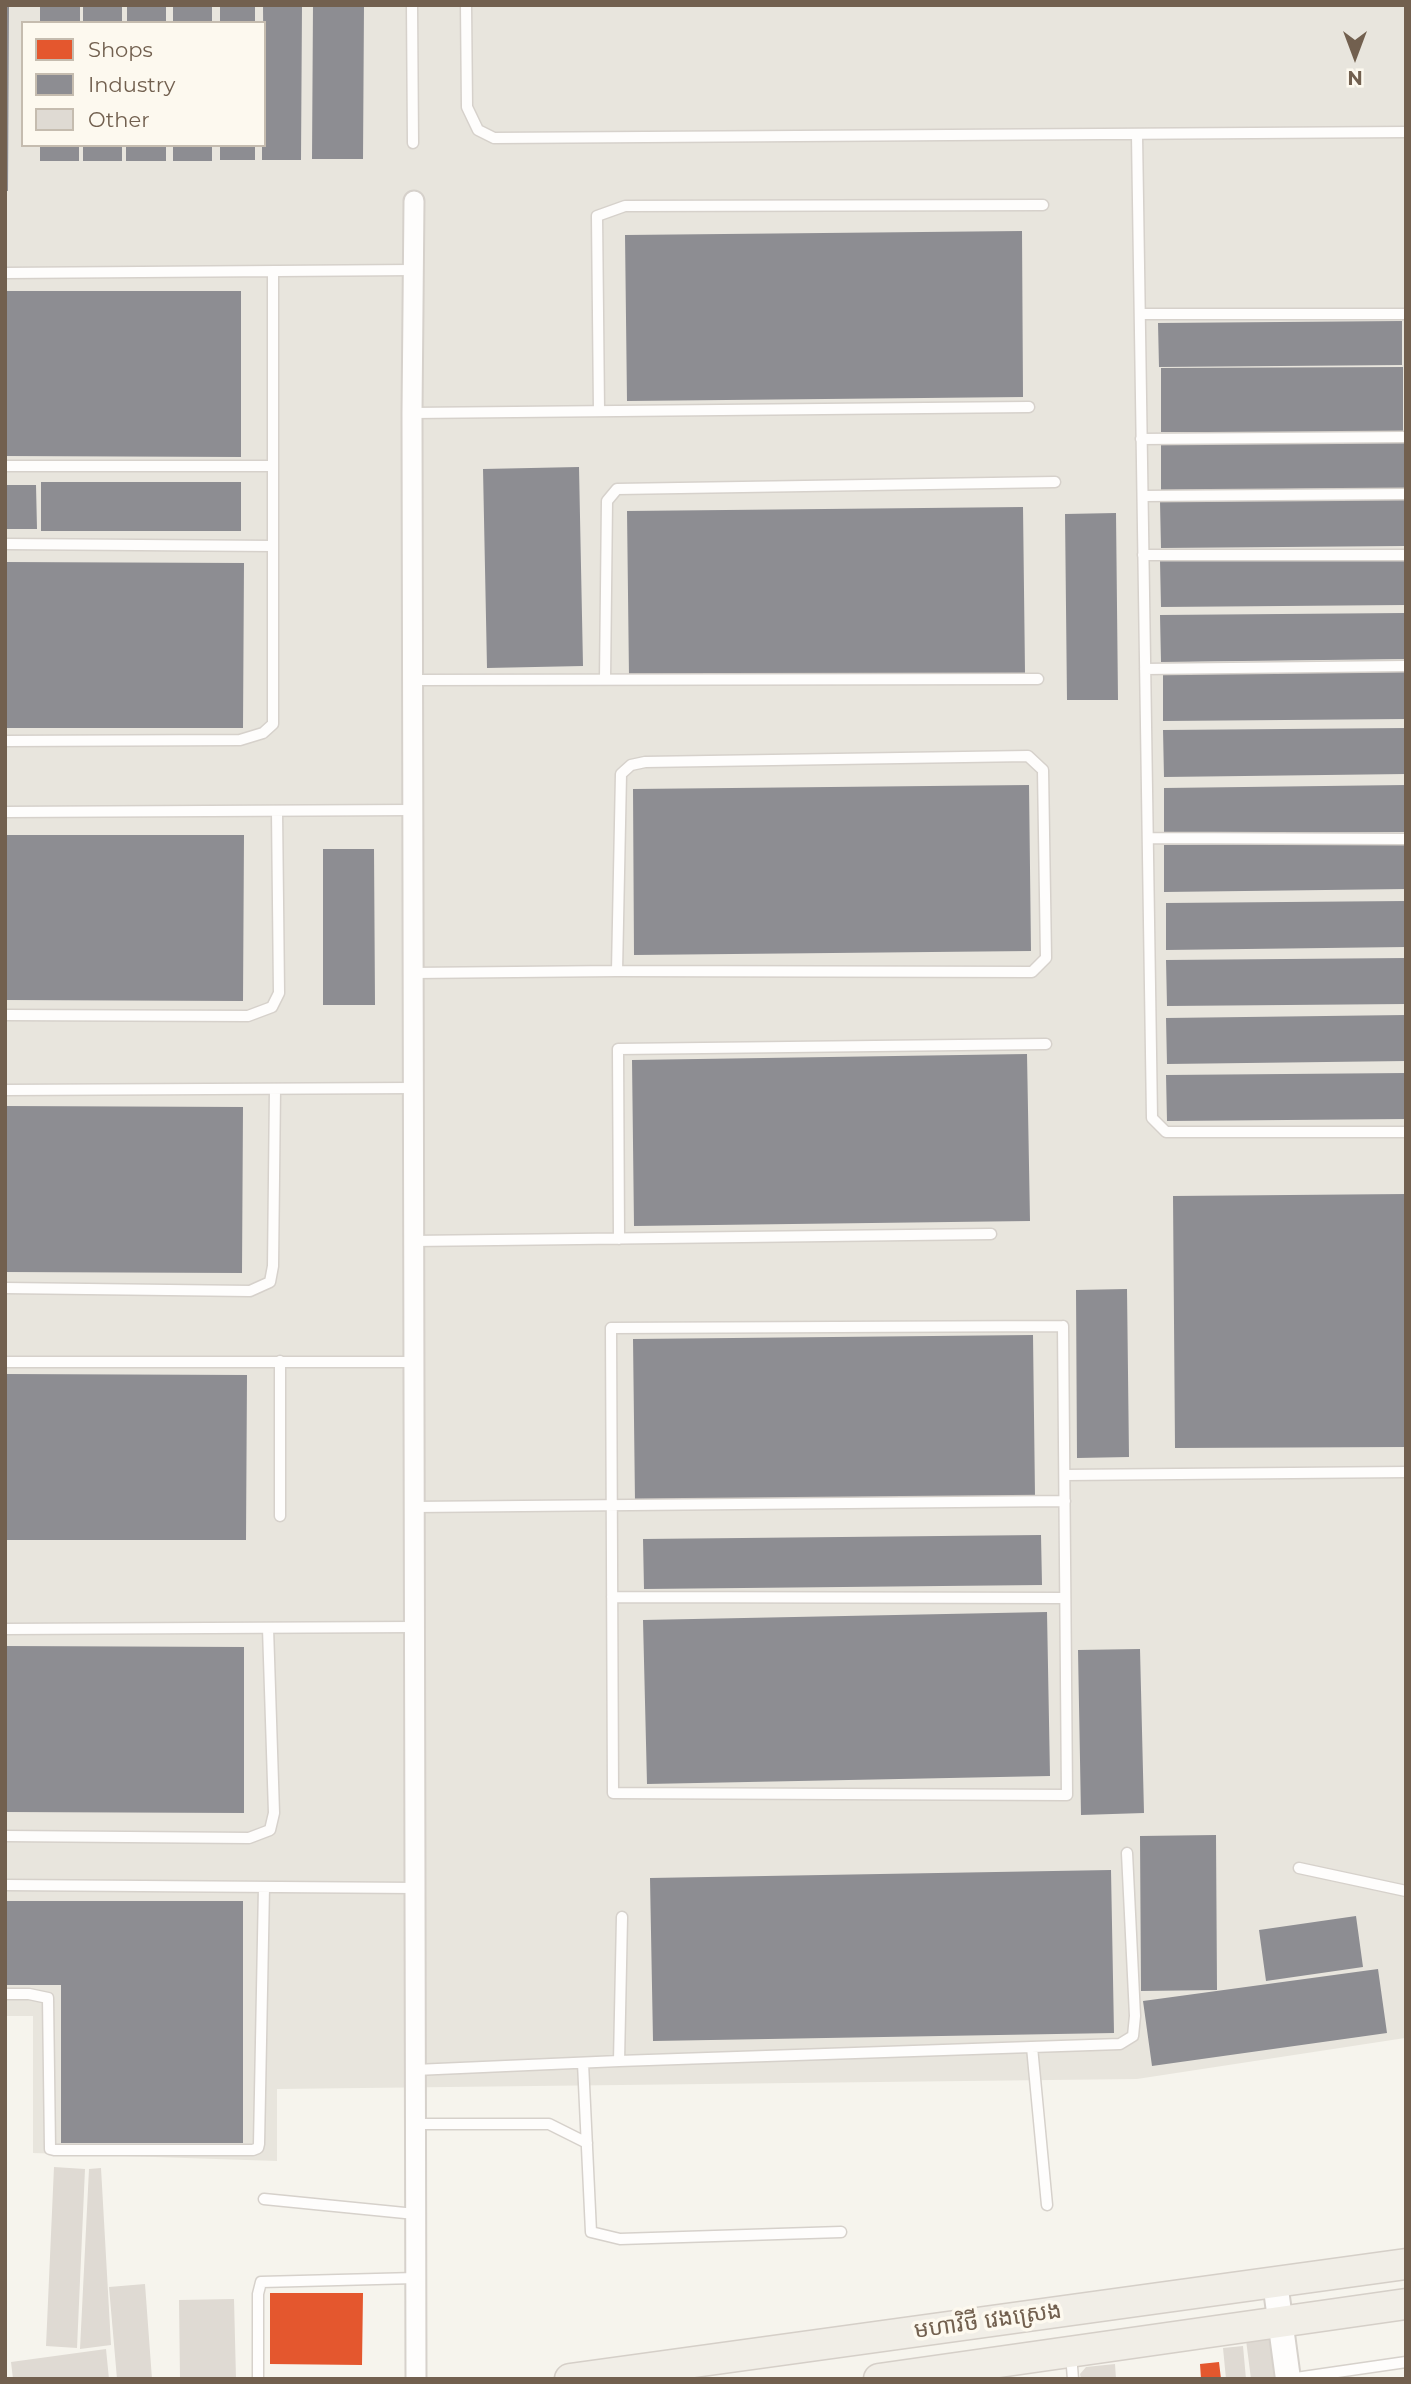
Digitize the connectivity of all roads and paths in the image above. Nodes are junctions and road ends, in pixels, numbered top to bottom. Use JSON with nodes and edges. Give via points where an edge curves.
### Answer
{"nodes":[{"id":1,"x":412,"y":5,"type":"edge"},
{"id":2,"x":466,"y":5,"type":"edge"},
{"id":3,"x":1406,"y":132,"type":"edge"},
{"id":4,"x":1137,"y":135,"type":"junction"},
{"id":5,"x":413,"y":143,"type":"dead end"},
{"id":6,"x":414,"y":201,"type":"dead end"},
{"id":7,"x":1043,"y":205,"type":"dead end"},
{"id":8,"x":413,"y":270,"type":"junction"},
{"id":9,"x":5,"y":272,"type":"edge"},
{"id":10,"x":273,"y":272,"type":"junction"},
{"id":11,"x":1140,"y":314,"type":"junction"},
{"id":12,"x":1406,"y":314,"type":"edge"},
{"id":13,"x":1029,"y":407,"type":"dead end"},
{"id":14,"x":599,"y":411,"type":"junction"},
{"id":15,"x":412,"y":413,"type":"junction"},
{"id":16,"x":1406,"y":437,"type":"edge"},
{"id":17,"x":1142,"y":439,"type":"junction"},
{"id":18,"x":5,"y":466,"type":"edge"},
{"id":19,"x":273,"y":466,"type":"junction"},
{"id":20,"x":1055,"y":482,"type":"dead end"},
{"id":21,"x":1406,"y":494,"type":"edge"},
{"id":22,"x":1143,"y":496,"type":"junction"},
{"id":23,"x":5,"y":544,"type":"edge"},
{"id":24,"x":273,"y":546,"type":"junction"},
{"id":25,"x":1143,"y":555,"type":"junction"},
{"id":26,"x":1406,"y":555,"type":"edge"},
{"id":27,"x":1406,"y":666,"type":"edge"},
{"id":28,"x":1145,"y":669,"type":"junction"},
{"id":29,"x":1038,"y":679,"type":"dead end"},
{"id":30,"x":412,"y":680,"type":"junction"},
{"id":31,"x":605,"y":680,"type":"junction"},
{"id":32,"x":5,"y":741,"type":"edge"},
{"id":33,"x":412,"y":810,"type":"junction"},
{"id":34,"x":277,"y":811,"type":"junction"},
{"id":35,"x":5,"y":812,"type":"edge"},
{"id":36,"x":1147,"y":838,"type":"junction"},
{"id":37,"x":1406,"y":839,"type":"edge"},
{"id":38,"x":617,"y":971,"type":"junction"},
{"id":39,"x":413,"y":973,"type":"junction"},
{"id":40,"x":5,"y":1016,"type":"edge"},
{"id":41,"x":1046,"y":1044,"type":"dead end"},
{"id":42,"x":275,"y":1088,"type":"junction"},
{"id":43,"x":413,"y":1088,"type":"junction"},
{"id":44,"x":5,"y":1090,"type":"edge"},
{"id":45,"x":1406,"y":1132,"type":"edge"},
{"id":46,"x":991,"y":1234,"type":"dead end"},
{"id":47,"x":619,"y":1238,"type":"junction"},
{"id":48,"x":413,"y":1241,"type":"junction"},
{"id":49,"x":5,"y":1288,"type":"edge"},
{"id":50,"x":280,"y":1361,"type":"junction"},
{"id":51,"x":5,"y":1362,"type":"edge"},
{"id":52,"x":414,"y":1362,"type":"junction"},
{"id":53,"x":1406,"y":1472,"type":"edge"},
{"id":54,"x":1065,"y":1475,"type":"junction"},
{"id":55,"x":1065,"y":1501,"type":"junction"},
{"id":56,"x":611,"y":1506,"type":"junction"},
{"id":57,"x":414,"y":1507,"type":"junction"},
{"id":58,"x":280,"y":1516,"type":"dead end"},
{"id":59,"x":612,"y":1597,"type":"junction"},
{"id":60,"x":1065,"y":1598,"type":"junction"},
{"id":61,"x":414,"y":1627,"type":"junction"},
{"id":62,"x":268,"y":1628,"type":"junction"},
{"id":63,"x":5,"y":1629,"type":"edge"},
{"id":64,"x":5,"y":1836,"type":"edge"},
{"id":65,"x":1127,"y":1853,"type":"dead end"},
{"id":66,"x":1299,"y":1868,"type":"dead end"},
{"id":67,"x":5,"y":1885,"type":"edge"},
{"id":68,"x":264,"y":1887,"type":"junction"},
{"id":69,"x":415,"y":1888,"type":"junction"},
{"id":70,"x":1406,"y":1891,"type":"edge"},
{"id":71,"x":622,"y":1917,"type":"dead end"},
{"id":72,"x":5,"y":1994,"type":"edge"},
{"id":73,"x":1032,"y":2047,"type":"junction"},
{"id":74,"x":619,"y":2061,"type":"junction"},
{"id":75,"x":583,"y":2063,"type":"junction"},
{"id":76,"x":415,"y":2070,"type":"junction"},
{"id":77,"x":415,"y":2124,"type":"junction"},
{"id":78,"x":587,"y":2143,"type":"junction"},
{"id":79,"x":264,"y":2199,"type":"dead end"},
{"id":80,"x":1048,"y":2205,"type":"dead end"},
{"id":81,"x":415,"y":2214,"type":"junction"},
{"id":82,"x":841,"y":2232,"type":"dead end"},
{"id":83,"x":1406,"y":2264,"type":"edge"},
{"id":84,"x":415,"y":2278,"type":"junction"},
{"id":85,"x":1275,"y":2281,"type":"junction"},
{"id":86,"x":1406,"y":2304,"type":"edge"},
{"id":87,"x":1282,"y":2321,"type":"junction"},
{"id":88,"x":1406,"y":2362,"type":"edge"},
{"id":89,"x":1072,"y":2365,"type":"edge"},
{"id":90,"x":258,"y":2379,"type":"edge"},
{"id":91,"x":416,"y":2379,"type":"edge"},
{"id":92,"x":570,"y":2379,"type":"edge"},
{"id":93,"x":879,"y":2379,"type":"edge"},
{"id":94,"x":1288,"y":2379,"type":"edge"}],
"edges":[{"from":1,"to":5,"type":"lane"},
{"from":2,"to":4,"type":"lane","via":[[467,107],[478,130],[494,138]]},
{"from":3,"to":4,"type":"lane"},
{"from":4,"to":11,"type":"lane"},
{"from":6,"to":8,"type":"street"},
{"from":7,"to":14,"type":"lane","via":[[625,206],[597,216]]},
{"from":8,"to":10,"type":"lane"},
{"from":8,"to":15,"type":"street"},
{"from":9,"to":10,"type":"lane"},
{"from":10,"to":19,"type":"lane"},
{"from":11,"to":12,"type":"lane"},
{"from":11,"to":17,"type":"lane"},
{"from":13,"to":14,"type":"lane"},
{"from":14,"to":15,"type":"lane"},
{"from":15,"to":30,"type":"street"},
{"from":16,"to":17,"type":"lane"},
{"from":17,"to":22,"type":"lane"},
{"from":18,"to":19,"type":"lane"},
{"from":19,"to":24,"type":"lane"},
{"from":20,"to":31,"type":"lane","via":[[617,489],[607,500]]},
{"from":21,"to":22,"type":"lane"},
{"from":22,"to":25,"type":"lane"},
{"from":23,"to":24,"type":"lane"},
{"from":24,"to":32,"type":"lane","via":[[273,724],[262,733],[240,740]]},
{"from":25,"to":26,"type":"lane"},
{"from":25,"to":28,"type":"lane"},
{"from":27,"to":28,"type":"lane"},
{"from":28,"to":36,"type":"lane"},
{"from":29,"to":31,"type":"lane"},
{"from":30,"to":31,"type":"lane"},
{"from":30,"to":33,"type":"street"},
{"from":33,"to":34,"type":"lane"},
{"from":33,"to":39,"type":"street"},
{"from":34,"to":35,"type":"lane"},
{"from":34,"to":40,"type":"lane","via":[[279,993],[272,1007],[248,1016]]},
{"from":36,"to":37,"type":"lane"},
{"from":36,"to":45,"type":"lane","via":[[1152,1118],[1166,1132]]},
{"from":38,"to":38,"type":"lane","via":[[621,774],[631,765],[1028,756],[1043,770],[1046,958],[1032,972]]},
{"from":38,"to":39,"type":"lane"},
{"from":39,"to":43,"type":"street"},
{"from":41,"to":47,"type":"lane","via":[[618,1049]]},
{"from":42,"to":43,"type":"lane"},
{"from":42,"to":44,"type":"lane"},
{"from":42,"to":49,"type":"lane","via":[[270,1282],[250,1291]]},
{"from":43,"to":48,"type":"street"},
{"from":46,"to":47,"type":"lane"},
{"from":47,"to":48,"type":"lane"},
{"from":48,"to":52,"type":"street"},
{"from":50,"to":51,"type":"lane"},
{"from":50,"to":52,"type":"lane"},
{"from":50,"to":58,"type":"lane"},
{"from":52,"to":57,"type":"street"},
{"from":53,"to":54,"type":"lane"},
{"from":54,"to":55,"type":"lane"},
{"from":54,"to":56,"type":"lane","via":[[1063,1326],[611,1328]]},
{"from":55,"to":56,"type":"lane"},
{"from":55,"to":60,"type":"lane"},
{"from":56,"to":57,"type":"lane"},
{"from":56,"to":59,"type":"lane"},
{"from":57,"to":61,"type":"street"},
{"from":59,"to":60,"type":"lane"},
{"from":59,"to":60,"type":"lane","via":[[613,1793],[1053,1795],[1067,1795]]},
{"from":61,"to":62,"type":"lane"},
{"from":61,"to":69,"type":"street"},
{"from":62,"to":63,"type":"lane"},
{"from":62,"to":64,"type":"lane","via":[[274,1813],[270,1830],[249,1838]]},
{"from":65,"to":73,"type":"lane","via":[[1135,2016],[1132,2036],[1120,2044]]},
{"from":66,"to":70,"type":"lane"},
{"from":67,"to":68,"type":"lane"},
{"from":68,"to":69,"type":"lane"},
{"from":68,"to":72,"type":"lane","via":[[258,2148],[50,2149],[48,1998]]},
{"from":69,"to":76,"type":"street"},
{"from":71,"to":74,"type":"lane"},
{"from":73,"to":74,"type":"lane"},
{"from":73,"to":80,"type":"lane"},
{"from":74,"to":75,"type":"lane"},
{"from":75,"to":76,"type":"lane"},
{"from":75,"to":78,"type":"lane"},
{"from":76,"to":77,"type":"street"},
{"from":77,"to":78,"type":"lane","via":[[550,2124]]},
{"from":77,"to":81,"type":"street"},
{"from":78,"to":82,"type":"lane","via":[[591,2232],[620,2239]]},
{"from":79,"to":81,"type":"lane"},
{"from":81,"to":84,"type":"street"},
{"from":83,"to":85,"type":"main road","name":"មហាវិថី វេងស្រេង"},
{"from":84,"to":90,"type":"lane","via":[[261,2282]]},
{"from":84,"to":91,"type":"street"},
{"from":85,"to":87,"type":"street"},
{"from":85,"to":92,"type":"main road","name":"មហាវិថី វេងស្រេង"},
{"from":86,"to":87,"type":"main road","name":"មហាវិថី វេងស្រេង"},
{"from":87,"to":89,"type":"main road","name":"មហាវិថី វេងស្រេង"},
{"from":87,"to":94,"type":"street"},
{"from":88,"to":94,"type":"lane"},
{"from":89,"to":93,"type":"main road","name":"មហាវិថី វេងស្រេង"}]}
